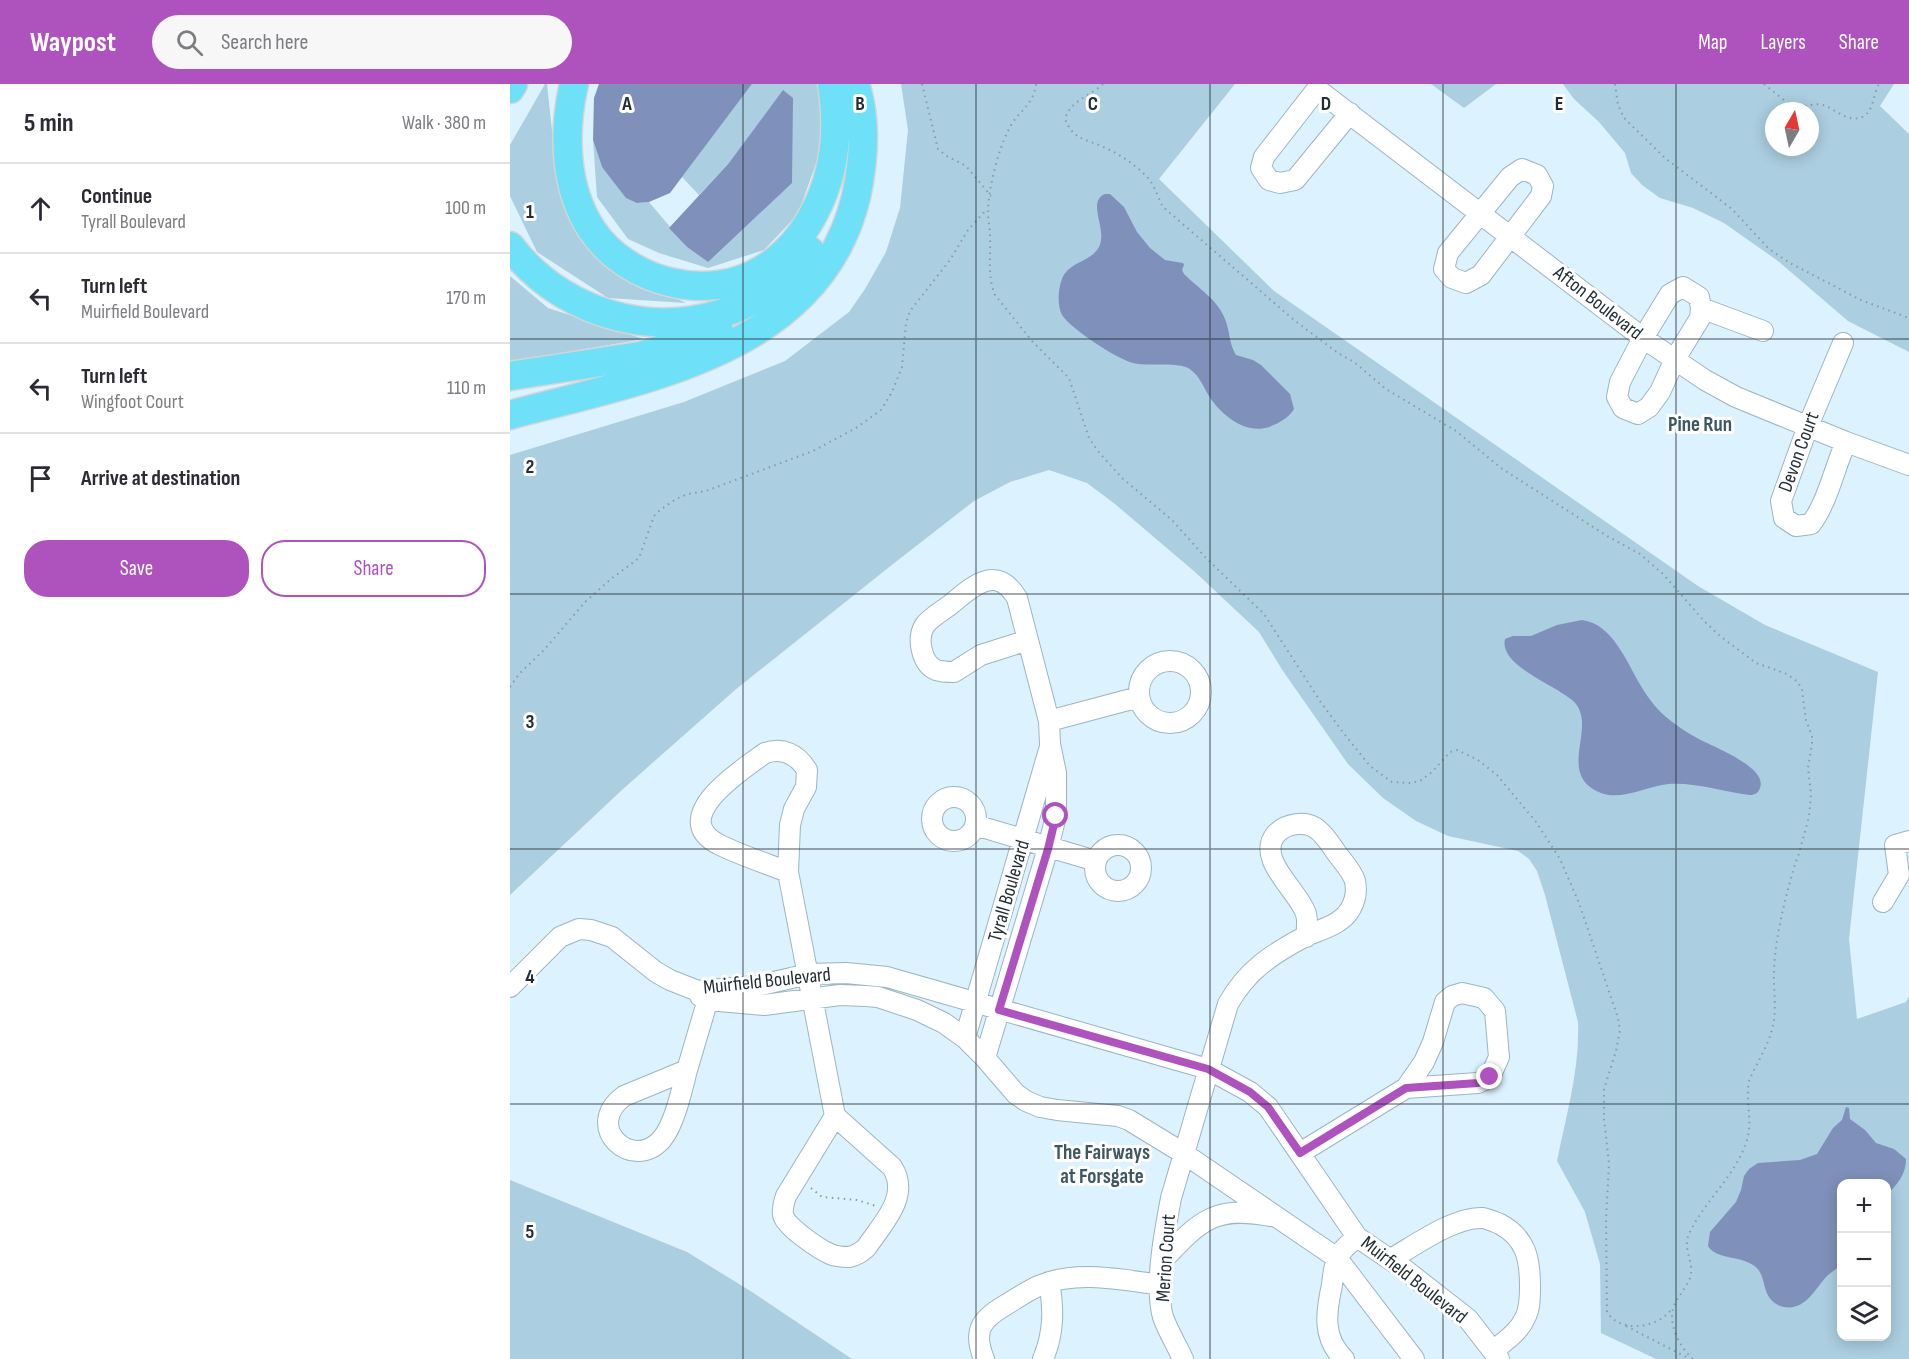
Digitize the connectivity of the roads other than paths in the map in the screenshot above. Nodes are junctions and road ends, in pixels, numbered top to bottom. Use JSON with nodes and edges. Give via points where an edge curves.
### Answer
{"nodes":[{"id":1,"x":513,"y":84,"type":"edge"},
{"id":2,"x":574,"y":84,"type":"edge"},
{"id":3,"x":832,"y":84,"type":"edge"},
{"id":4,"x":840,"y":84,"type":"edge"},
{"id":5,"x":855,"y":84,"type":"edge"},
{"id":6,"x":510,"y":89,"type":"edge"},
{"id":7,"x":1350,"y":113,"type":"junction"},
{"id":8,"x":860,"y":181,"type":"junction"},
{"id":9,"x":1481,"y":213,"type":"junction"},
{"id":10,"x":1511,"y":236,"type":"junction"},
{"id":11,"x":510,"y":246,"type":"edge"},
{"id":12,"x":1701,"y":308,"type":"junction"},
{"id":13,"x":1763,"y":331,"type":"dead end"},
{"id":14,"x":1643,"y":338,"type":"junction"},
{"id":15,"x":1843,"y":343,"type":"dead end"},
{"id":16,"x":1675,"y":360,"type":"junction"},
{"id":17,"x":510,"y":376,"type":"edge"},
{"id":18,"x":510,"y":415,"type":"edge"},
{"id":19,"x":1808,"y":426,"type":"junction"},
{"id":20,"x":1846,"y":442,"type":"junction"},
{"id":21,"x":1909,"y":465,"type":"edge"},
{"id":22,"x":1028,"y":640,"type":"junction"},
{"id":23,"x":1139,"y":697,"type":"dead end"},
{"id":24,"x":1049,"y":721,"type":"junction"},
{"id":25,"x":975,"y":825,"type":"dead end"},
{"id":26,"x":1902,"y":843,"type":"edge"},
{"id":27,"x":1036,"y":845,"type":"junction"},
{"id":28,"x":1096,"y":861,"type":"dead end"},
{"id":29,"x":788,"y":872,"type":"junction"},
{"id":30,"x":1883,"y":902,"type":"dead end"},
{"id":31,"x":1306,"y":937,"type":"junction"},
{"id":32,"x":809,"y":974,"type":"junction"},
{"id":33,"x":510,"y":987,"type":"edge"},
{"id":34,"x":709,"y":994,"type":"junction"},
{"id":35,"x":813,"y":998,"type":"junction"},
{"id":36,"x":976,"y":1002,"type":"junction"},
{"id":37,"x":999,"y":1010,"type":"junction"},
{"id":38,"x":965,"y":1038,"type":"junction"},
{"id":39,"x":985,"y":1058,"type":"junction"},
{"id":40,"x":1208,"y":1069,"type":"junction"},
{"id":41,"x":687,"y":1070,"type":"junction"},
{"id":42,"x":1406,"y":1088,"type":"junction"},
{"id":43,"x":835,"y":1116,"type":"junction"},
{"id":44,"x":1183,"y":1153,"type":"junction"},
{"id":45,"x":1300,"y":1153,"type":"junction"},
{"id":46,"x":1280,"y":1218,"type":"junction"},
{"id":47,"x":1357,"y":1237,"type":"junction"},
{"id":48,"x":1337,"y":1258,"type":"junction"},
{"id":49,"x":1390,"y":1259,"type":"junction"},
{"id":50,"x":1162,"y":1261,"type":"junction"},
{"id":51,"x":1048,"y":1282,"type":"junction"},
{"id":52,"x":1161,"y":1285,"type":"junction"},
{"id":53,"x":1496,"y":1355,"type":"edge"},
{"id":54,"x":984,"y":1359,"type":"edge"},
{"id":55,"x":1043,"y":1359,"type":"edge"},
{"id":56,"x":1183,"y":1359,"type":"edge"},
{"id":57,"x":1344,"y":1359,"type":"edge"},
{"id":58,"x":1414,"y":1359,"type":"edge"}],
"edges":[{"from":1,"to":6,"type":"highway"},
{"from":2,"to":3,"type":"highway","via":[[568,127],[569,160],[580,207],[592,229],[606,247],[639,271],[671,283],[693,285],[740,280],[781,256],[798,238],[821,199],[833,157],[836,111]]},
{"from":4,"to":11,"type":"highway","via":[[846,114],[846,159],[843,182],[825,229],[777,285],[735,309],[684,322],[654,323],[604,314],[555,289]]},
{"from":5,"to":8,"type":"highway","via":[[862,119]]},
{"from":7,"to":7,"type":"street","name":"Afton Boulevard","via":[[1317,89],[1264,156],[1261,168],[1269,180],[1295,180]]},
{"from":7,"to":9,"type":"street","name":"Afton Boulevard"},
{"from":8,"to":17,"type":"highway","via":[[839,236],[824,258],[786,296],[764,311],[706,337],[640,356]]},
{"from":8,"to":18,"type":"highway","via":[[843,237],[828,263],[793,305],[769,324],[676,368]]},
{"from":9,"to":10,"type":"street","name":"Afton Boulevard"},
{"from":9,"to":10,"type":"street","via":[[1510,177],[1522,169],[1537,175],[1543,186],[1541,196]]},
{"from":9,"to":10,"type":"street","via":[[1448,253],[1444,269],[1452,278],[1466,283],[1481,275]]},
{"from":10,"to":14,"type":"street","name":"Afton Boulevard"},
{"from":12,"to":13,"type":"street"},
{"from":12,"to":14,"type":"street","via":[[1699,297],[1683,287],[1670,294]]},
{"from":12,"to":16,"type":"street","via":[[1700,318]]},
{"from":14,"to":16,"type":"street","name":"Afton Boulevard"},
{"from":14,"to":16,"type":"street","via":[[1620,382],[1617,397],[1623,408],[1638,414],[1648,407]]},
{"from":15,"to":19,"type":"street","name":"Devon Court"},
{"from":16,"to":19,"type":"street","name":"Afton Boulevard","via":[[1736,397]]},
{"from":19,"to":20,"type":"street","name":"Afton Boulevard"},
{"from":19,"to":20,"type":"street","name":"Devon Court","via":[[1781,501],[1784,518],[1796,526],[1811,524],[1820,512]]},
{"from":20,"to":21,"type":"street","name":"Afton Boulevard"},
{"from":22,"to":22,"type":"street","name":"Tyrall Boulevard","via":[[1011,587],[990,580],[978,583],[925,625],[921,647],[927,663],[935,670],[954,672],[981,655]]},
{"from":22,"to":24,"type":"street","name":"Tyrall Boulevard"},
{"from":23,"to":24,"type":"street"},
{"from":24,"to":27,"type":"street","name":"Tyrall Boulevard","via":[[1056,816]]},
{"from":25,"to":27,"type":"street"},
{"from":26,"to":30,"type":"street","via":[[1899,875]]},
{"from":27,"to":28,"type":"street"},
{"from":27,"to":36,"type":"street","name":"Tyrall Boulevard"},
{"from":27,"to":37,"type":"street","name":"Tyrall Boulevard"},
{"from":29,"to":29,"type":"street","via":[[790,825],[806,787],[807,770],[795,756],[773,750],[720,788],[707,802],[701,822],[704,833],[716,843]]},
{"from":29,"to":32,"type":"street"},
{"from":31,"to":31,"type":"street","name":"Merion Court","via":[[1342,920],[1350,911],[1356,888],[1351,872],[1318,829],[1300,824],[1275,835],[1271,853],[1272,862],[1307,915]]},
{"from":31,"to":40,"type":"street","name":"Merion Court","via":[[1244,978],[1228,1004]]},
{"from":32,"to":34,"type":"street","name":"Muirfield Boulevard"},
{"from":32,"to":35,"type":"street"},
{"from":32,"to":36,"type":"street","name":"Muirfield Boulevard","via":[[870,974]]},
{"from":33,"to":34,"type":"street","name":"Muirfield Boulevard","via":[[560,937],[579,929],[612,937],[656,972]]},
{"from":34,"to":35,"type":"street","name":"Muirfield Boulevard","via":[[764,1005]]},
{"from":34,"to":41,"type":"street"},
{"from":35,"to":38,"type":"street","name":"Muirfield Boulevard","via":[[878,998],[917,1010]]},
{"from":35,"to":43,"type":"street"},
{"from":36,"to":37,"type":"street","name":"Muirfield Boulevard"},
{"from":36,"to":38,"type":"street","name":"Tyrall Boulevard"},
{"from":37,"to":39,"type":"street","name":"Tyrall Boulevard"},
{"from":37,"to":40,"type":"street","name":"Muirfield Boulevard"},
{"from":38,"to":39,"type":"street","name":"Muirfield Boulevard"},
{"from":39,"to":44,"type":"street","name":"Muirfield Boulevard","via":[[1026,1101],[1057,1110],[1118,1116]]},
{"from":40,"to":44,"type":"street","name":"Merion Court"},
{"from":40,"to":45,"type":"street","name":"Muirfield Boulevard","via":[[1250,1092],[1268,1107]]},
{"from":41,"to":41,"type":"street","via":[[616,1102],[608,1123],[616,1143],[636,1150],[657,1144],[680,1099]]},
{"from":42,"to":42,"type":"street","via":[[1478,1083],[1490,1077],[1499,1058],[1495,1011],[1484,998],[1462,993],[1445,1002],[1424,1062]]},
{"from":42,"to":45,"type":"street"},
{"from":43,"to":43,"type":"street","via":[[898,1176],[899,1195],[893,1208],[866,1248],[849,1257],[831,1254],[797,1232],[783,1215],[786,1196]]},
{"from":44,"to":46,"type":"street","name":"Muirfield Boulevard"},
{"from":44,"to":50,"type":"street","name":"Merion Court","via":[[1171,1198]]},
{"from":45,"to":47,"type":"street","name":"Muirfield Boulevard"},
{"from":46,"to":48,"type":"street","name":"Muirfield Boulevard"},
{"from":46,"to":50,"type":"street","via":[[1232,1211],[1206,1220]]},
{"from":47,"to":48,"type":"street"},
{"from":47,"to":49,"type":"street","name":"Muirfield Boulevard"},
{"from":48,"to":57,"type":"street","via":[[1326,1326]]},
{"from":48,"to":58,"type":"street","name":"Muirfield Boulevard"},
{"from":49,"to":53,"type":"street","name":"Muirfield Boulevard","via":[[1468,1319]]},
{"from":49,"to":53,"type":"street","via":[[1469,1220],[1483,1218],[1508,1228],[1526,1251],[1530,1300],[1526,1317]]},
{"from":50,"to":52,"type":"street","name":"Merion Court"},
{"from":51,"to":52,"type":"street","via":[[1106,1278]]},
{"from":51,"to":54,"type":"street","via":[[990,1314],[982,1323],[978,1336]]},
{"from":51,"to":55,"type":"street","via":[[1053,1322]]},
{"from":52,"to":56,"type":"street","name":"Merion Court","via":[[1164,1318]]}]}
